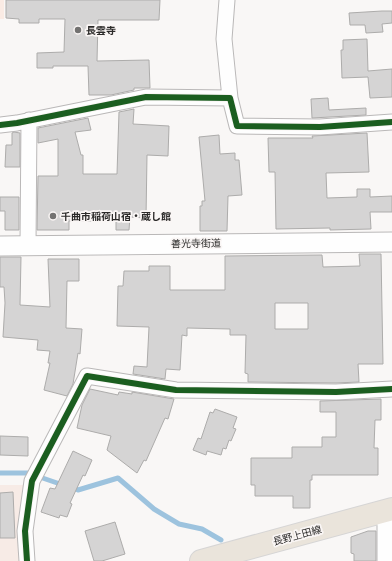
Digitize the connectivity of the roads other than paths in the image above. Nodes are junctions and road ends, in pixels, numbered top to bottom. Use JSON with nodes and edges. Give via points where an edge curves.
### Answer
{"nodes":[{"id":1,"x":227,"y":0,"type":"edge"},
{"id":2,"x":230,"y":98,"type":"junction"},
{"id":3,"x":29,"y":120,"type":"junction"},
{"id":4,"x":392,"y":122,"type":"edge"},
{"id":5,"x":0,"y":125,"type":"edge"},
{"id":6,"x":392,"y":242,"type":"edge"},
{"id":7,"x":0,"y":246,"type":"edge"},
{"id":8,"x":28,"y":246,"type":"junction"},
{"id":9,"x":392,"y":389,"type":"edge"},
{"id":10,"x":388,"y":510,"type":"edge"},
{"id":11,"x":27,"y":561,"type":"edge"},
{"id":12,"x":201,"y":561,"type":"edge"},
{"id":13,"x":385,"y":561,"type":"edge"}],
"edges":[{"from":1,"to":2,"type":"street","via":[[224,39]]},
{"from":2,"to":3,"type":"street","via":[[146,97]]},
{"from":2,"to":4,"type":"street","via":[[237,126],[320,127]]},
{"from":3,"to":5,"type":"street"},
{"from":3,"to":8,"type":"street"},
{"from":6,"to":8,"type":"street","name":"善光寺街道"},
{"from":7,"to":8,"type":"street","name":"善光寺街道"},
{"from":9,"to":11,"type":"street","via":[[336,392],[176,390],[87,376],[35,475],[25,531]]},
{"from":10,"to":12,"type":"main road","name":"長野上田線"},
{"from":10,"to":13,"type":"street"}]}
